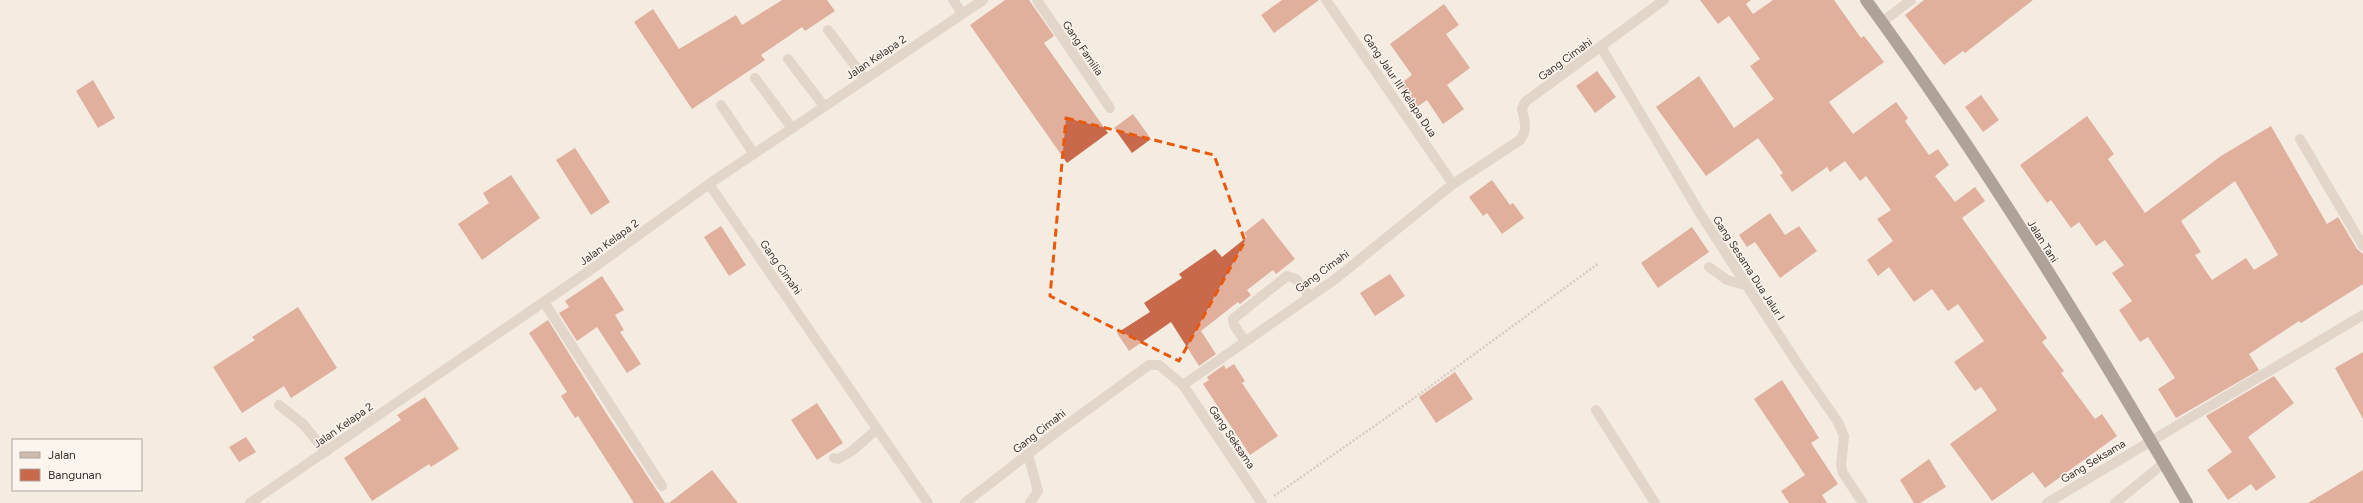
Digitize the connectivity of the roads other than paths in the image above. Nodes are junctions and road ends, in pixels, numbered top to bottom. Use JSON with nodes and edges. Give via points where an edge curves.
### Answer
{"nodes":[{"id":1,"x":953,"y":0,"type":"edge"},
{"id":2,"x":982,"y":0,"type":"edge"},
{"id":3,"x":1037,"y":0,"type":"edge"},
{"id":4,"x":1326,"y":0,"type":"edge"},
{"id":5,"x":1664,"y":0,"type":"edge"},
{"id":6,"x":1866,"y":0,"type":"edge"},
{"id":7,"x":1910,"y":0,"type":"edge"},
{"id":8,"x":962,"y":13,"type":"junction"},
{"id":9,"x":1882,"y":22,"type":"junction"},
{"id":10,"x":828,"y":30,"type":"dead end"},
{"id":11,"x":1601,"y":47,"type":"junction"},
{"id":12,"x":788,"y":59,"type":"dead end"},
{"id":13,"x":755,"y":78,"type":"dead end"},
{"id":14,"x":865,"y":79,"type":"junction"},
{"id":15,"x":721,"y":105,"type":"dead end"},
{"id":16,"x":824,"y":106,"type":"junction"},
{"id":17,"x":1110,"y":108,"type":"dead end"},
{"id":18,"x":792,"y":128,"type":"junction"},
{"id":19,"x":2300,"y":139,"type":"dead end"},
{"id":20,"x":754,"y":154,"type":"junction"},
{"id":21,"x":709,"y":184,"type":"junction"},
{"id":22,"x":1453,"y":184,"type":"junction"},
{"id":23,"x":2363,"y":246,"type":"edge"},
{"id":24,"x":1709,"y":267,"type":"dead end"},
{"id":25,"x":1745,"y":285,"type":"junction"},
{"id":26,"x":1309,"y":296,"type":"junction"},
{"id":27,"x":544,"y":302,"type":"junction"},
{"id":28,"x":2363,"y":315,"type":"edge"},
{"id":29,"x":1245,"y":340,"type":"junction"},
{"id":30,"x":1183,"y":385,"type":"junction"},
{"id":31,"x":279,"y":405,"type":"dead end"},
{"id":32,"x":1596,"y":410,"type":"dead end"},
{"id":33,"x":877,"y":429,"type":"junction"},
{"id":34,"x":2151,"y":440,"type":"junction"},
{"id":35,"x":326,"y":452,"type":"junction"},
{"id":36,"x":1028,"y":455,"type":"junction"},
{"id":37,"x":834,"y":458,"type":"dead end"},
{"id":38,"x":2164,"y":463,"type":"junction"},
{"id":39,"x":662,"y":486,"type":"dead end"},
{"id":40,"x":1266,"y":501,"type":"edge"},
{"id":41,"x":250,"y":503,"type":"edge"},
{"id":42,"x":928,"y":503,"type":"edge"},
{"id":43,"x":965,"y":503,"type":"edge"},
{"id":44,"x":1030,"y":503,"type":"edge"},
{"id":45,"x":1655,"y":503,"type":"edge"},
{"id":46,"x":1863,"y":503,"type":"edge"},
{"id":47,"x":2047,"y":503,"type":"edge"},
{"id":48,"x":2115,"y":503,"type":"edge"},
{"id":49,"x":2187,"y":503,"type":"edge"}],
"edges":[{"from":1,"to":8,"type":"street"},
{"from":2,"to":8,"type":"street","name":"Jalan Kelapa 2"},
{"from":3,"to":17,"type":"street","name":"Gang Familia"},
{"from":4,"to":22,"type":"street","name":"Gang Jalur III Kelapa Dua"},
{"from":5,"to":11,"type":"street","name":"Gang Cimahi"},
{"from":6,"to":9,"type":"highway","name":"Jalan Tani"},
{"from":7,"to":9,"type":"street"},
{"from":8,"to":14,"type":"street","name":"Jalan Kelapa 2"},
{"from":9,"to":34,"type":"highway","name":"Jalan Tani","via":[[1961,135]]},
{"from":10,"to":14,"type":"street"},
{"from":11,"to":22,"type":"street","name":"Gang Cimahi","via":[[1525,102],[1522,109],[1526,125],[1520,140]]},
{"from":11,"to":25,"type":"street","name":"Gang Sesama Dua Jalur I"},
{"from":12,"to":16,"type":"street"},
{"from":13,"to":18,"type":"street"},
{"from":14,"to":16,"type":"street","name":"Jalan Kelapa 2"},
{"from":15,"to":20,"type":"street"},
{"from":16,"to":18,"type":"street","name":"Jalan Kelapa 2"},
{"from":18,"to":20,"type":"street","name":"Jalan Kelapa 2"},
{"from":19,"to":23,"type":"street"},
{"from":20,"to":21,"type":"street","name":"Jalan Kelapa 2"},
{"from":21,"to":27,"type":"street","name":"Jalan Kelapa 2"},
{"from":21,"to":33,"type":"street","name":"Gang Cimahi"},
{"from":22,"to":26,"type":"street","name":"Gang Cimahi","via":[[1334,280]]},
{"from":24,"to":25,"type":"street","via":[[1727,280]]},
{"from":25,"to":46,"type":"street","name":"Gang Sesama Dua Jalur I","via":[[1838,422],[1844,436],[1841,466],[1843,473]]},
{"from":26,"to":29,"type":"street","name":"Gang Cimahi"},
{"from":26,"to":29,"type":"street","via":[[1296,278],[1287,276],[1233,319],[1234,325]]},
{"from":27,"to":35,"type":"street","name":"Jalan Kelapa 2"},
{"from":27,"to":39,"type":"street"},
{"from":28,"to":34,"type":"street","name":"Gang Seksama"},
{"from":29,"to":30,"type":"street","name":"Gang Cimahi"},
{"from":30,"to":36,"type":"street","name":"Gang Cimahi","via":[[1159,365],[1150,365]]},
{"from":30,"to":40,"type":"street","name":"Gang Seksama"},
{"from":31,"to":35,"type":"street","via":[[303,424]]},
{"from":32,"to":45,"type":"street"},
{"from":33,"to":37,"type":"street","via":[[852,451],[838,459]]},
{"from":33,"to":42,"type":"street","name":"Gang Cimahi"},
{"from":34,"to":38,"type":"highway","name":"Jalan Tani"},
{"from":34,"to":47,"type":"street","name":"Gang Seksama"},
{"from":35,"to":41,"type":"street","name":"Jalan Kelapa 2"},
{"from":36,"to":43,"type":"street","name":"Gang Cimahi"},
{"from":36,"to":44,"type":"street","via":[[1038,491]]},
{"from":38,"to":48,"type":"street"},
{"from":38,"to":49,"type":"highway","name":"Jalan Tani"}]}
